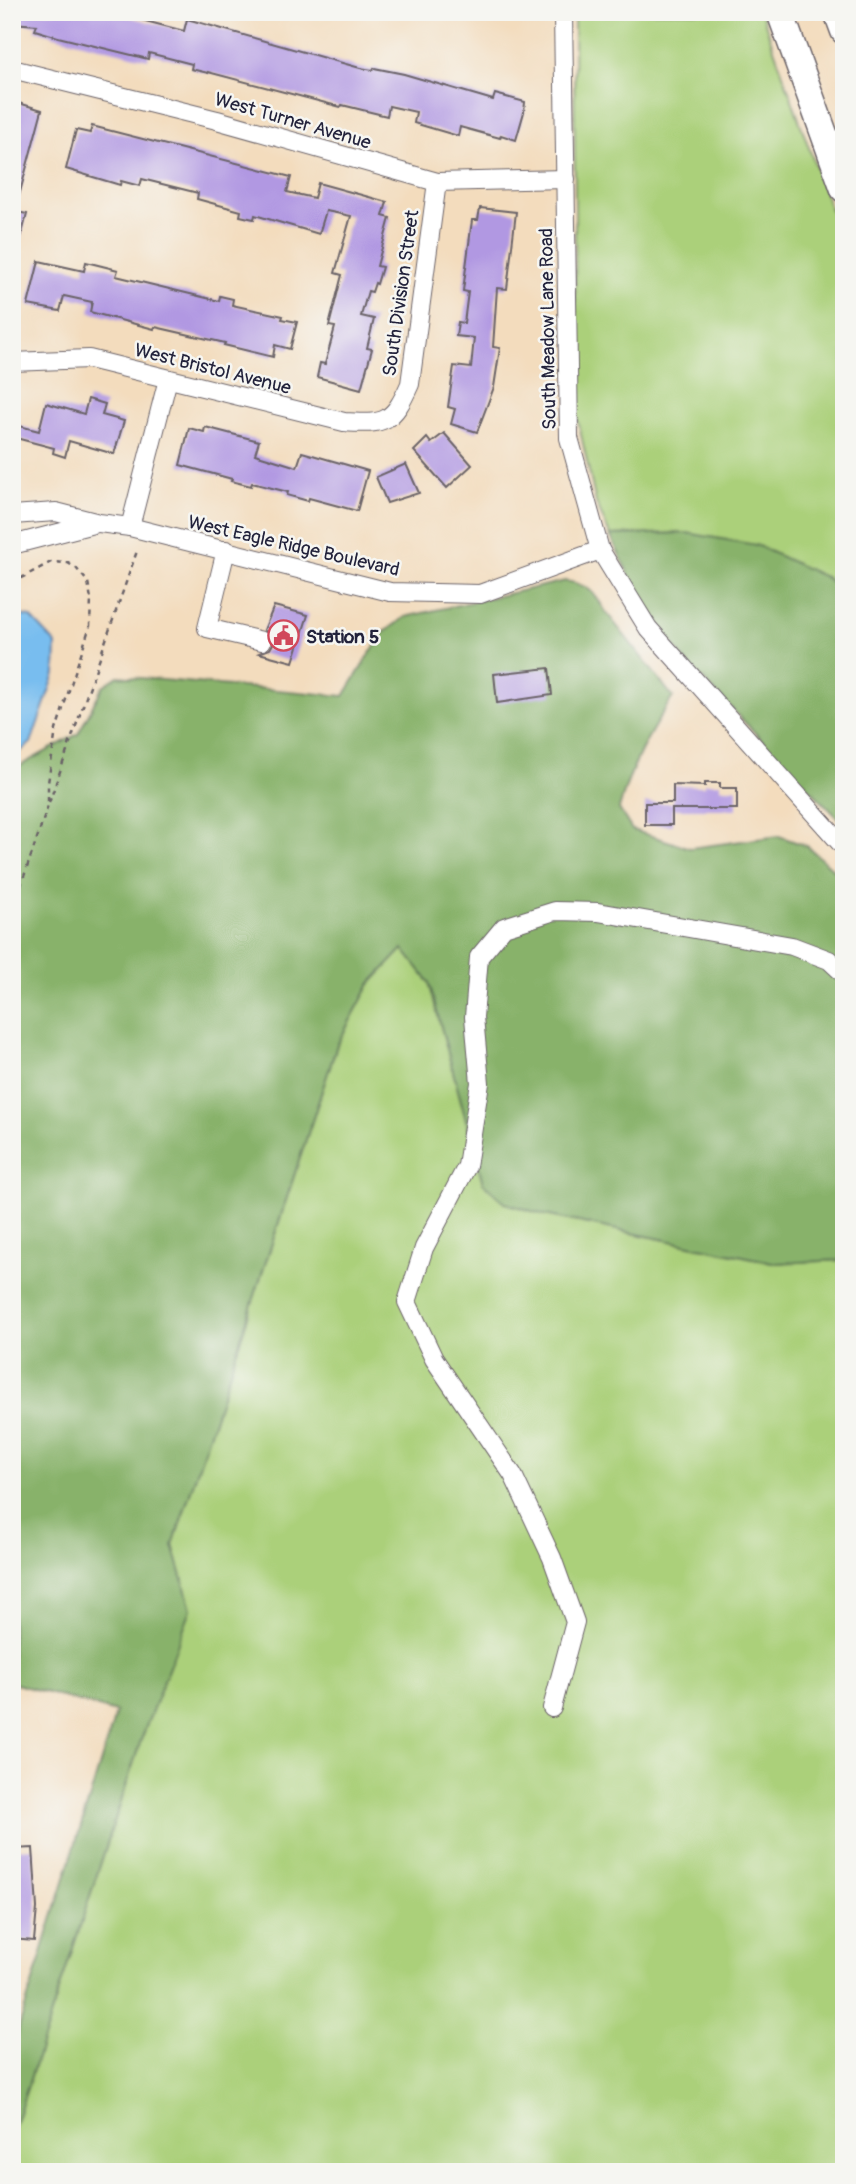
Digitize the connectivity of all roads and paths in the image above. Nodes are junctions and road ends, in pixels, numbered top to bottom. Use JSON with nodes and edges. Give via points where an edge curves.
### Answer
{"nodes":[{"id":1,"x":562,"y":12,"type":"edge"},
{"id":2,"x":780,"y":12,"type":"edge"},
{"id":3,"x":837,"y":12,"type":"edge"},
{"id":4,"x":844,"y":31,"type":"edge"},
{"id":5,"x":12,"y":69,"type":"edge"},
{"id":6,"x":566,"y":179,"type":"junction"},
{"id":7,"x":437,"y":182,"type":"junction"},
{"id":8,"x":844,"y":189,"type":"edge"},
{"id":9,"x":12,"y":362,"type":"edge"},
{"id":10,"x":168,"y":379,"type":"junction"},
{"id":11,"x":399,"y":409,"type":"joint"},
{"id":12,"x":12,"y":514,"type":"edge"},
{"id":13,"x":99,"y":523,"type":"junction"},
{"id":14,"x":130,"y":527,"type":"junction"},
{"id":15,"x":12,"y":545,"type":"edge"},
{"id":16,"x":226,"y":550,"type":"junction"},
{"id":17,"x":600,"y":550,"type":"junction"},
{"id":18,"x":137,"y":551,"type":"dead end"},
{"id":19,"x":12,"y":583,"type":"edge"},
{"id":20,"x":262,"y":641,"type":"dead end"},
{"id":21,"x":48,"y":806,"type":"junction"},
{"id":22,"x":844,"y":847,"type":"edge"},
{"id":23,"x":12,"y":903,"type":"edge"},
{"id":24,"x":844,"y":974,"type":"edge"},
{"id":25,"x":552,"y":1708,"type":"dead end"}],
"edges":[{"from":1,"to":6,"type":"street","name":"South Meadow Lane Road"},
{"from":2,"to":8,"type":"highway"},
{"from":3,"to":4,"type":"highway"},
{"from":5,"to":7,"type":"street","name":"West Turner Avenue"},
{"from":6,"to":7,"type":"street","name":"West Turner Avenue"},
{"from":6,"to":17,"type":"street","name":"South Meadow Lane Road","via":[[569,438]]},
{"from":7,"to":11,"type":"street","name":"South Division Street","via":[[410,384]]},
{"from":9,"to":10,"type":"street","name":"West Bristol Avenue","via":[[89,359]]},
{"from":10,"to":11,"type":"street","name":"West Bristol Avenue","via":[[344,422],[376,424]]},
{"from":10,"to":14,"type":"street"},
{"from":12,"to":13,"type":"street","name":"West Eagle Ridge Boulevard","via":[[56,512]]},
{"from":13,"to":14,"type":"street","name":"West Eagle Ridge Boulevard"},
{"from":13,"to":15,"type":"street","name":"West Eagle Ridge Boulevard"},
{"from":14,"to":16,"type":"street","name":"West Eagle Ridge Boulevard"},
{"from":16,"to":17,"type":"street","name":"West Eagle Ridge Boulevard","via":[[390,592],[480,594]]},
{"from":16,"to":20,"type":"street","via":[[207,628]]},
{"from":17,"to":22,"type":"street","name":"South Meadow Lane Road","via":[[649,628]]},
{"from":18,"to":21,"type":"path"},
{"from":19,"to":21,"type":"path","via":[[51,562],[68,563],[88,582],[92,598],[90,626],[56,730]]},
{"from":21,"to":23,"type":"path"},
{"from":24,"to":25,"type":"street","via":[[829,960],[792,946],[598,912],[555,911],[504,927],[479,957],[474,1017],[480,1083],[467,1166],[424,1248],[407,1302],[434,1359],[513,1475],[552,1558],[575,1622]]}]}
